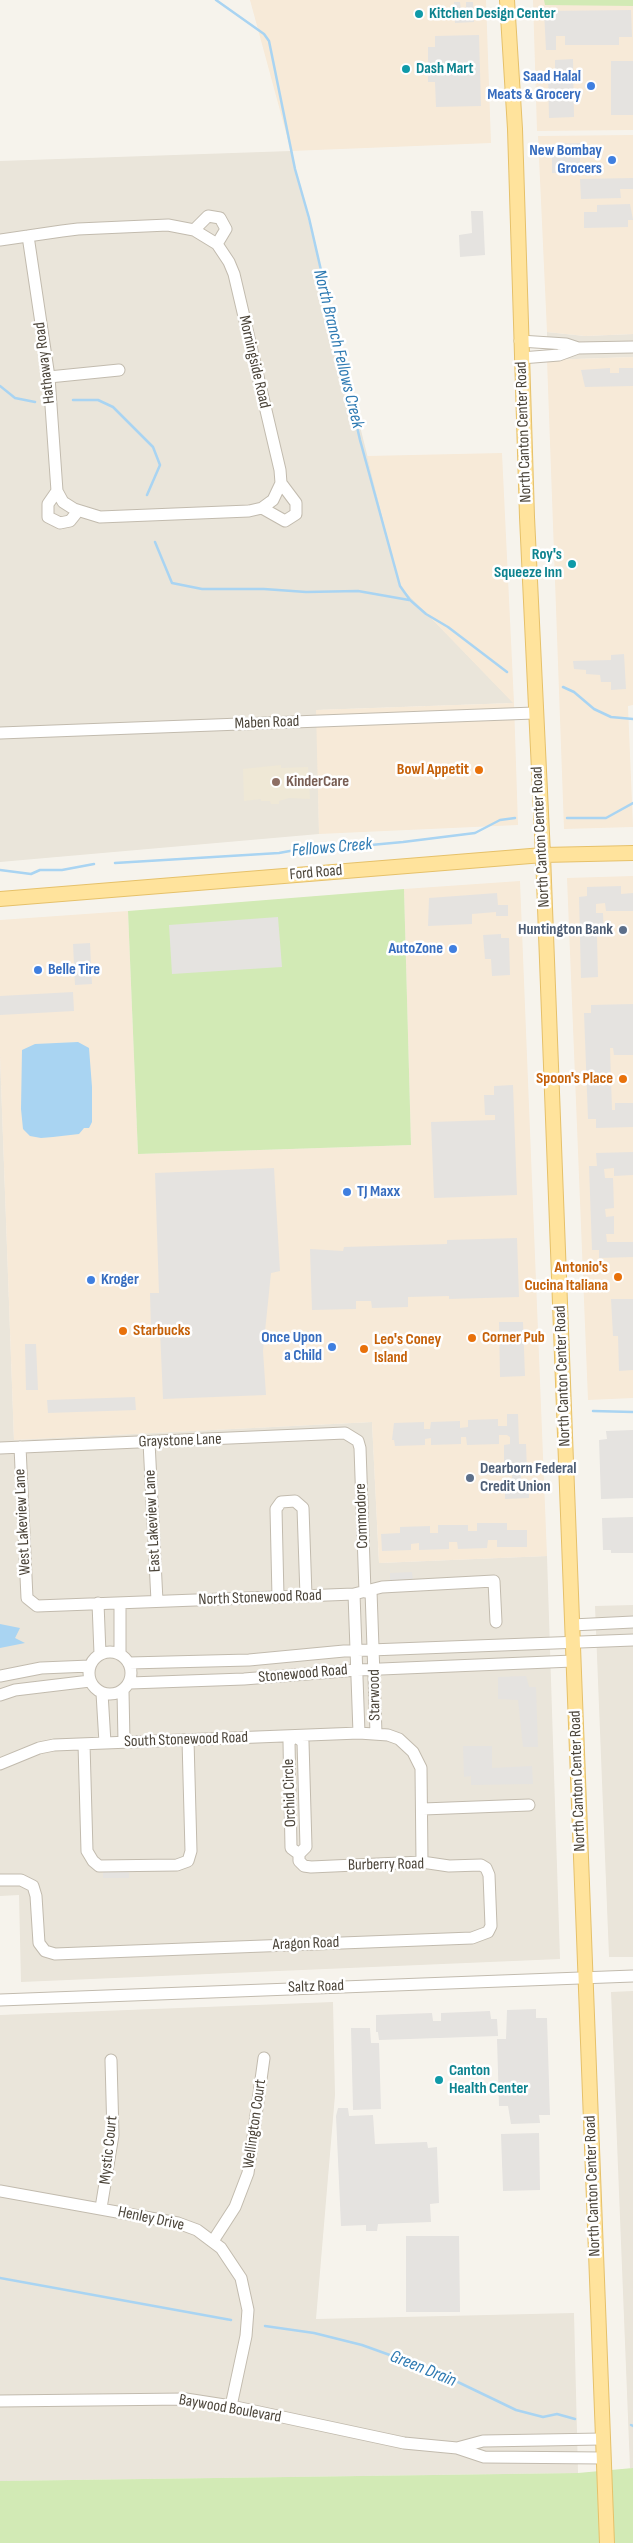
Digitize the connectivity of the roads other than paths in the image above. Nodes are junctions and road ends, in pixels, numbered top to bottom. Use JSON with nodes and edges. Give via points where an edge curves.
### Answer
{"nodes":[{"id":1,"x":507,"y":0,"type":"edge"},
{"id":2,"x":194,"y":230,"type":"junction"},
{"id":3,"x":28,"y":236,"type":"junction"},
{"id":4,"x":0,"y":240,"type":"edge"},
{"id":5,"x":217,"y":244,"type":"junction"},
{"id":6,"x":520,"y":341,"type":"junction"},
{"id":7,"x":633,"y":347,"type":"edge"},
{"id":8,"x":578,"y":348,"type":"junction"},
{"id":9,"x":521,"y":358,"type":"junction"},
{"id":10,"x":119,"y":370,"type":"dead end"},
{"id":11,"x":50,"y":377,"type":"junction"},
{"id":12,"x":281,"y":483,"type":"junction"},
{"id":13,"x":57,"y":491,"type":"junction"},
{"id":14,"x":262,"y":508,"type":"junction"},
{"id":15,"x":78,"y":511,"type":"junction"},
{"id":16,"x":534,"y":713,"type":"junction"},
{"id":17,"x":0,"y":733,"type":"edge"},
{"id":18,"x":633,"y":854,"type":"edge"},
{"id":19,"x":542,"y":855,"type":"junction"},
{"id":20,"x":0,"y":899,"type":"edge"},
{"id":21,"x":358,"y":1441,"type":"joint"},
{"id":22,"x":149,"y":1442,"type":"junction"},
{"id":23,"x":20,"y":1447,"type":"junction"},
{"id":24,"x":0,"y":1448,"type":"edge"},
{"id":25,"x":363,"y":1593,"type":"junction"},
{"id":26,"x":306,"y":1596,"type":"junction"},
{"id":27,"x":278,"y":1597,"type":"junction"},
{"id":28,"x":27,"y":1598,"type":"joint"},
{"id":29,"x":157,"y":1601,"type":"junction"},
{"id":30,"x":120,"y":1603,"type":"junction"},
{"id":31,"x":98,"y":1604,"type":"junction"},
{"id":32,"x":496,"y":1622,"type":"dead end"},
{"id":33,"x":633,"y":1622,"type":"edge"},
{"id":34,"x":618,"y":1623,"type":"junction"},
{"id":35,"x":572,"y":1624,"type":"junction"},
{"id":36,"x":633,"y":1640,"type":"edge"},
{"id":37,"x":619,"y":1641,"type":"junction"},
{"id":38,"x":572,"y":1642,"type":"junction"},
{"id":39,"x":476,"y":1645,"type":"junction"},
{"id":40,"x":356,"y":1651,"type":"junction"},
{"id":41,"x":374,"y":1651,"type":"junction"},
{"id":42,"x":100,"y":1654,"type":"junction"},
{"id":43,"x":120,"y":1654,"type":"junction"},
{"id":44,"x":573,"y":1661,"type":"junction"},
{"id":45,"x":129,"y":1663,"type":"junction"},
{"id":46,"x":477,"y":1664,"type":"junction"},
{"id":47,"x":90,"y":1666,"type":"junction"},
{"id":48,"x":375,"y":1669,"type":"junction"},
{"id":49,"x":357,"y":1670,"type":"junction"},
{"id":50,"x":0,"y":1676,"type":"edge"},
{"id":51,"x":90,"y":1682,"type":"junction"},
{"id":52,"x":126,"y":1687,"type":"junction"},
{"id":53,"x":102,"y":1693,"type":"junction"},
{"id":54,"x":0,"y":1695,"type":"edge"},
{"id":55,"x":359,"y":1733,"type":"junction"},
{"id":56,"x":376,"y":1733,"type":"junction"},
{"id":57,"x":295,"y":1736,"type":"junction"},
{"id":58,"x":188,"y":1740,"type":"junction"},
{"id":59,"x":124,"y":1742,"type":"junction"},
{"id":60,"x":105,"y":1743,"type":"junction"},
{"id":61,"x":84,"y":1744,"type":"junction"},
{"id":62,"x":0,"y":1764,"type":"edge"},
{"id":63,"x":528,"y":1805,"type":"dead end"},
{"id":64,"x":422,"y":1808,"type":"junction"},
{"id":65,"x":299,"y":1857,"type":"joint"},
{"id":66,"x":422,"y":1862,"type":"junction"},
{"id":67,"x":474,"y":1865,"type":"joint"},
{"id":68,"x":0,"y":1880,"type":"edge"},
{"id":69,"x":633,"y":1976,"type":"edge"},
{"id":70,"x":585,"y":1977,"type":"junction"},
{"id":71,"x":0,"y":2000,"type":"edge"},
{"id":72,"x":264,"y":2058,"type":"dead end"},
{"id":73,"x":111,"y":2060,"type":"dead end"},
{"id":74,"x":0,"y":2191,"type":"edge"},
{"id":75,"x":101,"y":2208,"type":"junction"},
{"id":76,"x":213,"y":2241,"type":"junction"},
{"id":77,"x":0,"y":2401,"type":"edge"},
{"id":78,"x":231,"y":2406,"type":"junction"},
{"id":79,"x":602,"y":2439,"type":"junction"},
{"id":80,"x":457,"y":2448,"type":"junction"},
{"id":81,"x":603,"y":2458,"type":"junction"},
{"id":82,"x":606,"y":2543,"type":"edge"}],
"edges":[{"from":1,"to":6,"type":"main road","name":"North Canton Center Road","via":[[515,129]]},
{"from":2,"to":3,"type":"street","name":"Morningside Road","via":[[182,226],[159,226],[78,229]]},
{"from":2,"to":5,"type":"street","name":"Morningside Road"},
{"from":2,"to":5,"type":"street","via":[[208,216],[220,218],[226,229]]},
{"from":3,"to":4,"type":"street","name":"Morningside Road"},
{"from":3,"to":11,"type":"street","name":"Hathaway Road"},
{"from":5,"to":12,"type":"street","name":"Morningside Road","via":[[234,274]]},
{"from":6,"to":8,"type":"street","via":[[566,344]]},
{"from":6,"to":9,"type":"main road","name":"North Canton Center Road"},
{"from":7,"to":8,"type":"street"},
{"from":8,"to":9,"type":"street","via":[[559,354]]},
{"from":9,"to":16,"type":"main road","name":"North Canton Center Road"},
{"from":10,"to":11,"type":"street"},
{"from":11,"to":13,"type":"street","name":"Hathaway Road"},
{"from":12,"to":14,"type":"street","via":[[273,500]]},
{"from":12,"to":14,"type":"street","name":"Morningside Road","via":[[296,503],[296,514],[285,521]]},
{"from":13,"to":15,"type":"street","via":[[63,502]]},
{"from":13,"to":15,"type":"street","name":"Hathaway Road","via":[[48,504],[48,516],[60,523],[70,521]]},
{"from":14,"to":15,"type":"street","via":[[100,516]]},
{"from":16,"to":17,"type":"street","name":"Maben Road"},
{"from":16,"to":19,"type":"main road","name":"North Canton Center Road"},
{"from":18,"to":19,"type":"main road","name":"Ford Road"},
{"from":19,"to":20,"type":"main road","name":"Ford Road"},
{"from":19,"to":35,"type":"main road","name":"North Canton Center Road"},
{"from":21,"to":22,"type":"street","name":"Graystone Lane","via":[[345,1433]]},
{"from":21,"to":25,"type":"street","name":"Commodore"},
{"from":22,"to":23,"type":"street","name":"Graystone Lane"},
{"from":22,"to":29,"type":"street","name":"East Lakeview Lane"},
{"from":23,"to":24,"type":"street","name":"Graystone Lane"},
{"from":23,"to":28,"type":"street","name":"West Lakeview Lane"},
{"from":25,"to":26,"type":"street","name":"North Stonewood Road"},
{"from":25,"to":32,"type":"street","name":"North Stonewood Road","via":[[382,1587],[494,1581]]},
{"from":25,"to":40,"type":"street","name":"Starwood"},
{"from":25,"to":41,"type":"street","name":"Starwood"},
{"from":26,"to":27,"type":"street","name":"North Stonewood Road"},
{"from":26,"to":27,"type":"street","via":[[302,1508],[295,1501],[281,1502],[276,1509]]},
{"from":27,"to":29,"type":"street","name":"North Stonewood Road"},
{"from":28,"to":31,"type":"street","name":"North Stonewood Road","via":[[37,1606]]},
{"from":29,"to":30,"type":"street","name":"North Stonewood Road"},
{"from":30,"to":31,"type":"street","name":"North Stonewood Road"},
{"from":30,"to":43,"type":"street"},
{"from":31,"to":42,"type":"street"},
{"from":33,"to":34,"type":"street"},
{"from":34,"to":35,"type":"street"},
{"from":34,"to":37,"type":"street"},
{"from":35,"to":38,"type":"main road","name":"North Canton Center Road"},
{"from":36,"to":37,"type":"street","name":"Stonewood Road"},
{"from":37,"to":38,"type":"street","name":"Stonewood Road"},
{"from":38,"to":39,"type":"street","name":"Stonewood Road"},
{"from":38,"to":44,"type":"main road","name":"North Canton Center Road"},
{"from":39,"to":41,"type":"street","name":"Stonewood Road"},
{"from":39,"to":46,"type":"street"},
{"from":40,"to":41,"type":"street","name":"Stonewood Road"},
{"from":40,"to":45,"type":"street","name":"Stonewood Road","via":[[248,1660]]},
{"from":40,"to":49,"type":"street","name":"Starwood"},
{"from":41,"to":48,"type":"street","name":"Starwood"},
{"from":42,"to":43,"type":"street"},
{"from":42,"to":47,"type":"street"},
{"from":43,"to":45,"type":"street"},
{"from":44,"to":46,"type":"street","name":"Stonewood Road"},
{"from":44,"to":70,"type":"main road","name":"North Canton Center Road"},
{"from":45,"to":52,"type":"street","via":[[132,1669]]},
{"from":46,"to":48,"type":"street","name":"Stonewood Road"},
{"from":47,"to":50,"type":"street","via":[[41,1668]]},
{"from":47,"to":51,"type":"street"},
{"from":48,"to":49,"type":"street","name":"Stonewood Road"},
{"from":48,"to":56,"type":"street","name":"Starwood"},
{"from":49,"to":52,"type":"street","name":"Stonewood Road"},
{"from":49,"to":55,"type":"street","name":"Starwood"},
{"from":51,"to":53,"type":"street"},
{"from":51,"to":54,"type":"street","via":[[15,1690]]},
{"from":52,"to":53,"type":"street","via":[[112,1695]]},
{"from":52,"to":59,"type":"street"},
{"from":53,"to":60,"type":"street"},
{"from":55,"to":56,"type":"street","name":"South Stonewood Road"},
{"from":55,"to":57,"type":"street","name":"South Stonewood Road"},
{"from":56,"to":64,"type":"street","name":"Starwood","via":[[399,1739],[414,1752],[420,1768]]},
{"from":57,"to":58,"type":"street","name":"South Stonewood Road"},
{"from":57,"to":65,"type":"street","name":"Orchid Circle","via":[[303,1742],[306,1847]]},
{"from":58,"to":59,"type":"street","name":"South Stonewood Road"},
{"from":58,"to":61,"type":"street","via":[[192,1851],[188,1861],[177,1865],[99,1866],[87,1851]]},
{"from":59,"to":60,"type":"street","name":"South Stonewood Road"},
{"from":60,"to":61,"type":"street","name":"South Stonewood Road"},
{"from":61,"to":62,"type":"street","name":"South Stonewood Road","via":[[45,1746]]},
{"from":63,"to":64,"type":"street"},
{"from":64,"to":66,"type":"street","name":"Starwood"},
{"from":65,"to":66,"type":"street","name":"Burberry Road","via":[[304,1866],[311,1867]]},
{"from":66,"to":67,"type":"street","name":"Burberry Road"},
{"from":67,"to":68,"type":"street","name":"Aragon Road","via":[[486,1868],[489,1875],[491,1926],[481,1936],[55,1954],[44,1951],[39,1943],[33,1886],[21,1880]]},
{"from":69,"to":70,"type":"street","name":"Saltz Road"},
{"from":70,"to":71,"type":"street","name":"Saltz Road"},
{"from":70,"to":79,"type":"main road","name":"North Canton Center Road"},
{"from":72,"to":76,"type":"street","name":"Wellington Court","via":[[248,2174],[235,2207]]},
{"from":73,"to":75,"type":"street","name":"Mystic Court","via":[[113,2135]]},
{"from":74,"to":75,"type":"street","name":"Henley Drive"},
{"from":75,"to":76,"type":"street","name":"Henley Drive","via":[[178,2222]]},
{"from":76,"to":78,"type":"street","name":"Henley Drive","via":[[235,2266],[247,2300],[247,2330]]},
{"from":77,"to":78,"type":"street","name":"Baywood Boulevard","via":[[171,2399]]},
{"from":78,"to":80,"type":"street","name":"Baywood Boulevard","via":[[388,2440]]},
{"from":79,"to":80,"type":"street","name":"Baywood Boulevard","via":[[484,2441]]},
{"from":79,"to":81,"type":"main road","name":"North Canton Center Road"},
{"from":80,"to":81,"type":"street","name":"Baywood Boulevard","via":[[484,2457]]},
{"from":81,"to":82,"type":"main road","name":"North Canton Center Road"}]}
